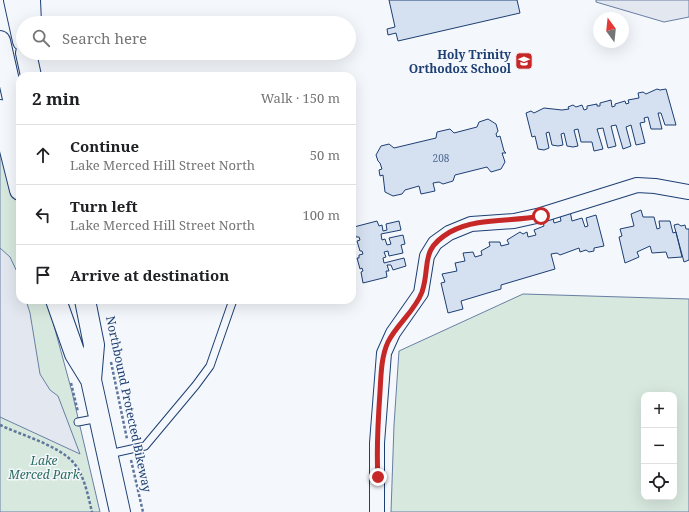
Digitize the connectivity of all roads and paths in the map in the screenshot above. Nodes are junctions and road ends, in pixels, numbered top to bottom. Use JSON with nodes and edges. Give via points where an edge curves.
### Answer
{"nodes":[{"id":1,"x":14,"y":0,"type":"edge"},
{"id":2,"x":30,"y":0,"type":"edge"},
{"id":3,"x":18,"y":16,"type":"edge"},
{"id":4,"x":31,"y":16,"type":"edge"},
{"id":5,"x":0,"y":41,"type":"edge"},
{"id":6,"x":28,"y":60,"type":"edge"},
{"id":7,"x":31,"y":60,"type":"edge"},
{"id":8,"x":30,"y":72,"type":"edge"},
{"id":9,"x":31,"y":72,"type":"edge"},
{"id":10,"x":0,"y":110,"type":"edge"},
{"id":11,"x":16,"y":112,"type":"edge"},
{"id":12,"x":16,"y":174,"type":"edge"},
{"id":13,"x":689,"y":192,"type":"edge"},
{"id":14,"x":57,"y":304,"type":"edge"},
{"id":15,"x":61,"y":304,"type":"edge"},
{"id":16,"x":86,"y":304,"type":"edge"},
{"id":17,"x":232,"y":304,"type":"edge"},
{"id":18,"x":69,"y":340,"type":"junction"},
{"id":19,"x":110,"y":355,"type":"dead end"},
{"id":20,"x":70,"y":377,"type":"dead end"},
{"id":21,"x":91,"y":380,"type":"junction"},
{"id":22,"x":86,"y":420,"type":"junction"},
{"id":23,"x":0,"y":425,"type":"edge"},
{"id":24,"x":129,"y":450,"type":"junction"},
{"id":25,"x":107,"y":455,"type":"junction"},
{"id":26,"x":92,"y":512,"type":"edge"},
{"id":27,"x":120,"y":512,"type":"edge"},
{"id":28,"x":143,"y":512,"type":"edge"},
{"id":29,"x":377,"y":512,"type":"edge"}],
"edges":[{"from":1,"to":3,"type":"main road"},
{"from":2,"to":4,"type":"main road"},
{"from":5,"to":11,"type":"main road"},
{"from":6,"to":8,"type":"main road"},
{"from":7,"to":9,"type":"main road"},
{"from":10,"to":12,"type":"main road"},
{"from":13,"to":29,"type":"street","via":[[637,185],[541,216],[471,224],[449,233],[436,243],[427,256],[421,293],[393,333],[384,353],[377,444]]},
{"from":14,"to":18,"type":"main road"},
{"from":15,"to":18,"type":"main road"},
{"from":16,"to":21,"type":"main road","via":[[94,345]]},
{"from":17,"to":24,"type":"lane","via":[[210,366],[145,446]]},
{"from":18,"to":21,"type":"main road"},
{"from":19,"to":24,"type":"path","name":"Northbound Protected Bikeway"},
{"from":20,"to":22,"type":"path"},
{"from":21,"to":22,"type":"main road"},
{"from":22,"to":25,"type":"main road"},
{"from":23,"to":26,"type":"path","via":[[54,449],[72,461],[82,479]]},
{"from":24,"to":25,"type":"lane"},
{"from":24,"to":28,"type":"path","name":"Northbound Protected Bikeway"},
{"from":25,"to":27,"type":"main road"}]}
